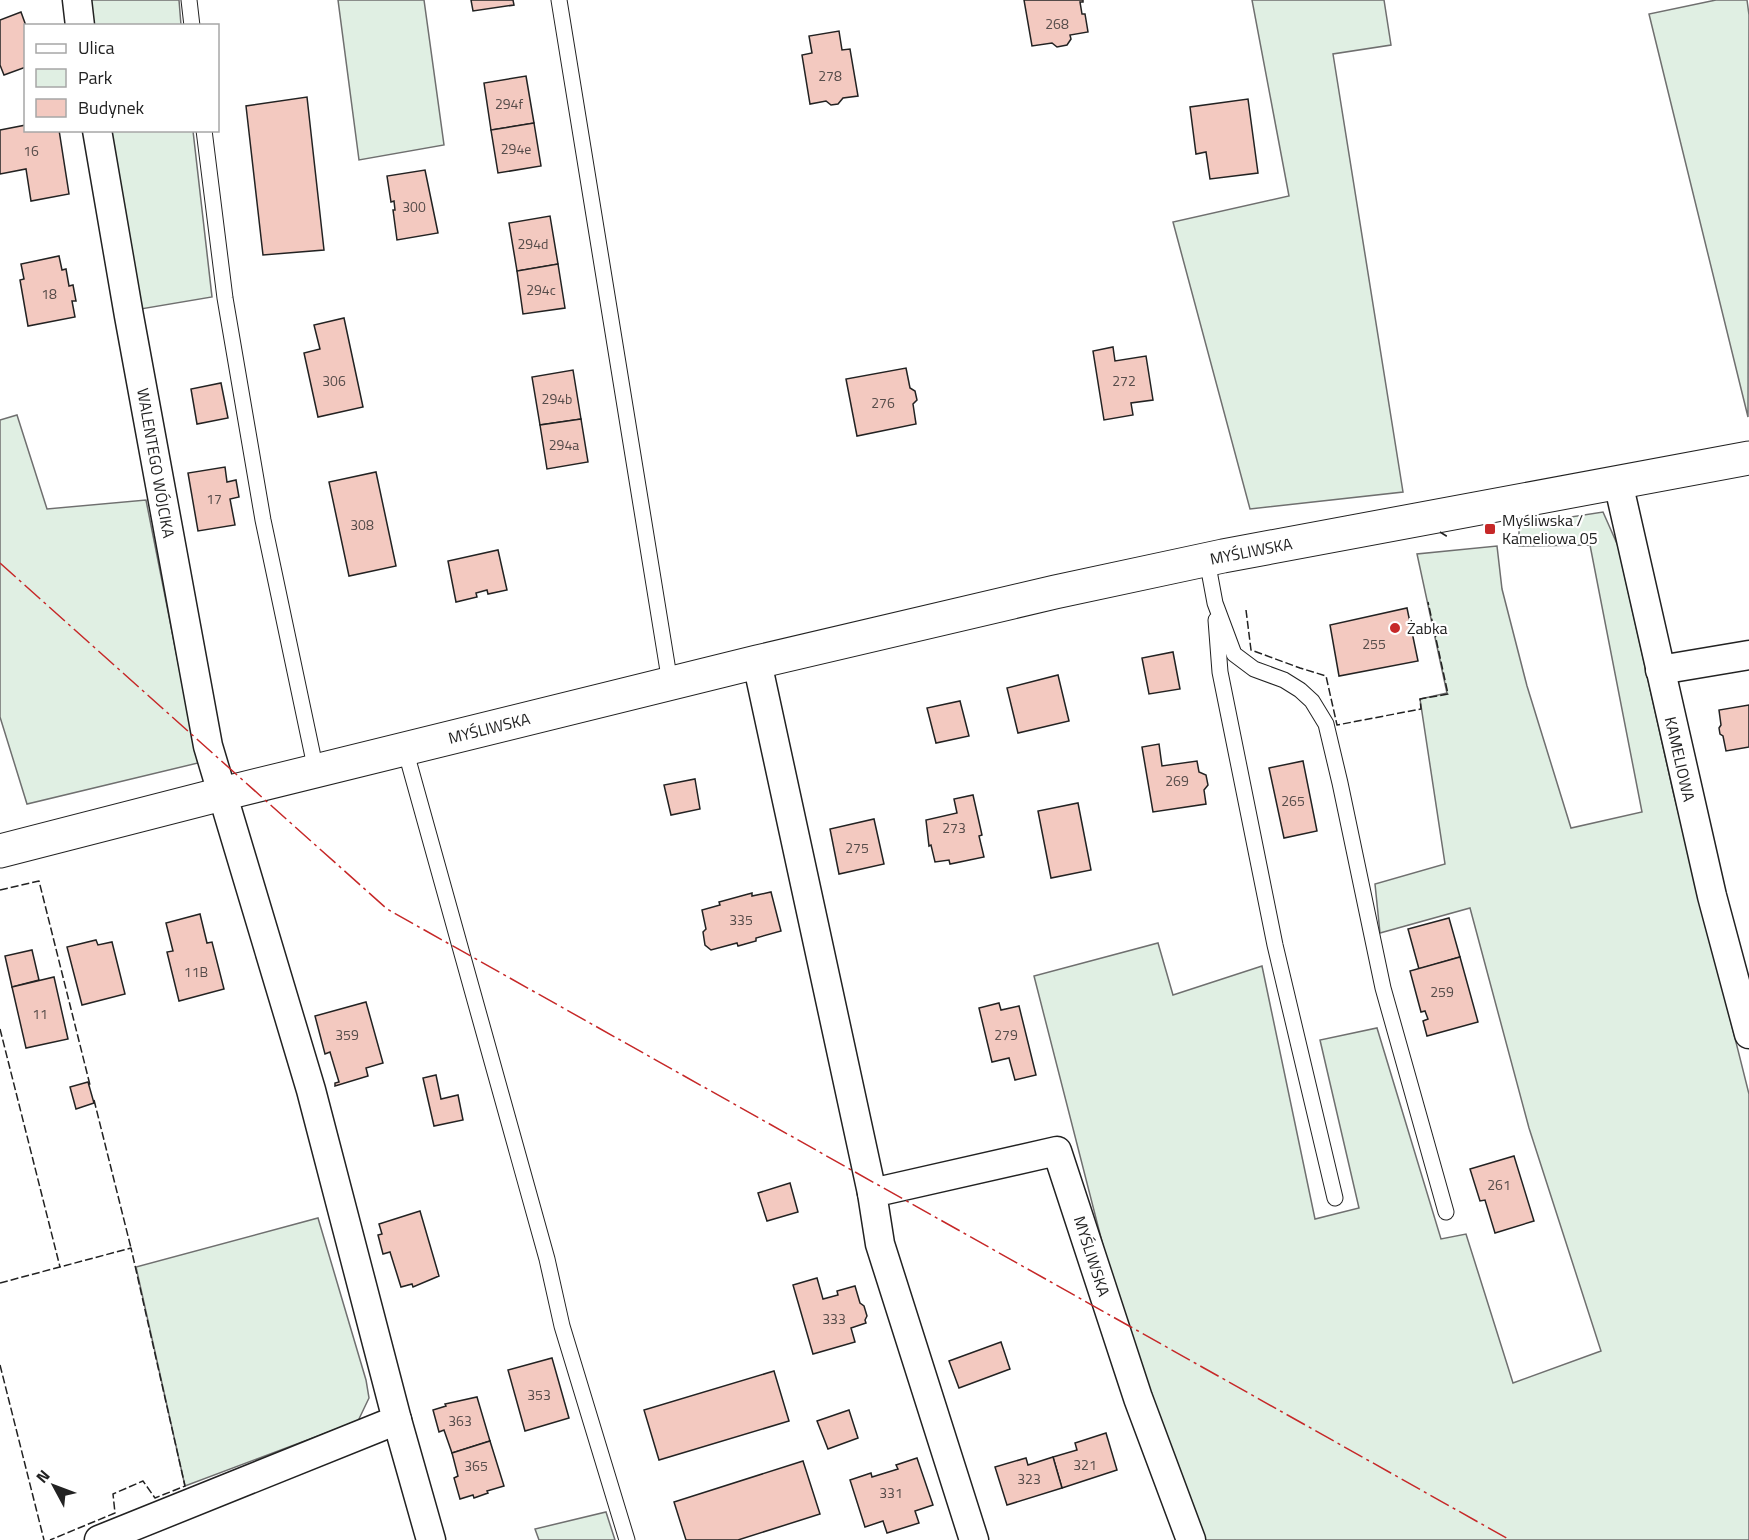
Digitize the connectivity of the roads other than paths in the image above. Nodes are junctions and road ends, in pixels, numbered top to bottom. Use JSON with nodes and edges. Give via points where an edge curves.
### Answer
{"nodes":[{"id":1,"x":77,"y":0,"type":"edge"},
{"id":2,"x":189,"y":0,"type":"edge"},
{"id":3,"x":559,"y":0,"type":"edge"},
{"id":4,"x":80,"y":24,"type":"edge"},
{"id":5,"x":192,"y":24,"type":"edge"},
{"id":6,"x":97,"y":132,"type":"edge"},
{"id":7,"x":204,"y":132,"type":"edge"},
{"id":8,"x":1749,"y":458,"type":"edge"},
{"id":9,"x":1618,"y":482,"type":"junction"},
{"id":10,"x":1207,"y":560,"type":"junction"},
{"id":11,"x":1215,"y":603,"type":"junction"},
{"id":12,"x":1749,"y":655,"type":"edge"},
{"id":13,"x":757,"y":662,"type":"junction"},
{"id":14,"x":1660,"y":670,"type":"junction"},
{"id":15,"x":670,"y":683,"type":"junction"},
{"id":16,"x":405,"y":749,"type":"junction"},
{"id":17,"x":316,"y":771,"type":"junction"},
{"id":18,"x":222,"y":794,"type":"junction"},
{"id":19,"x":0,"y":851,"type":"edge"},
{"id":20,"x":1744,"y":998,"type":"edge"},
{"id":21,"x":1749,"y":1034,"type":"edge"},
{"id":22,"x":872,"y":1193,"type":"junction"},
{"id":23,"x":1335,"y":1198,"type":"dead end"},
{"id":24,"x":1446,"y":1212,"type":"dead end"},
{"id":25,"x":397,"y":1420,"type":"junction"},
{"id":26,"x":99,"y":1540,"type":"edge"},
{"id":27,"x":431,"y":1540,"type":"edge"},
{"id":28,"x":627,"y":1540,"type":"edge"},
{"id":29,"x":974,"y":1540,"type":"edge"},
{"id":30,"x":1191,"y":1540,"type":"edge"}],
"edges":[{"from":1,"to":4,"type":"street"},
{"from":2,"to":5,"type":"lane"},
{"from":3,"to":15,"type":"lane"},
{"from":6,"to":18,"type":"street","name":"WALENTEGO WÓJCIKA","via":[[206,734]]},
{"from":7,"to":17,"type":"lane","via":[[225,298],[261,508]]},
{"from":8,"to":9,"type":"street","name":"MYŚLIWSKA"},
{"from":9,"to":10,"type":"street","name":"MYŚLIWSKA"},
{"from":9,"to":14,"type":"street","name":"KAMELIOWA"},
{"from":10,"to":11,"type":"lane"},
{"from":10,"to":13,"type":"street","name":"MYŚLIWSKA"},
{"from":11,"to":23,"type":"lane","via":[[1220,672],[1270,922]]},
{"from":11,"to":24,"type":"lane","via":[[1234,654],[1254,669],[1300,690],[1326,724],[1383,988]]},
{"from":12,"to":14,"type":"street"},
{"from":13,"to":15,"type":"street","name":"MYŚLIWSKA"},
{"from":13,"to":22,"type":"street"},
{"from":14,"to":20,"type":"street","name":"KAMELIOWA","via":[[1712,896]]},
{"from":15,"to":16,"type":"street","name":"MYŚLIWSKA"},
{"from":16,"to":17,"type":"street","name":"MYŚLIWSKA"},
{"from":16,"to":28,"type":"lane","via":[[547,1259],[562,1326]]},
{"from":17,"to":18,"type":"street","name":"MYŚLIWSKA"},
{"from":18,"to":19,"type":"street","name":"MYŚLIWSKA"},
{"from":18,"to":25,"type":"street","name":"WALENTEGO WÓJCIKA","via":[[311,1090]]},
{"from":20,"to":21,"type":"street","name":"KAMELIOWA"},
{"from":22,"to":29,"type":"street","via":[[880,1244]]},
{"from":22,"to":30,"type":"street","name":"MYŚLIWSKA","via":[[1058,1150],[1138,1398]]},
{"from":25,"to":26,"type":"street"},
{"from":25,"to":27,"type":"street","name":"WALENTEGO WÓJCIKA"}]}
